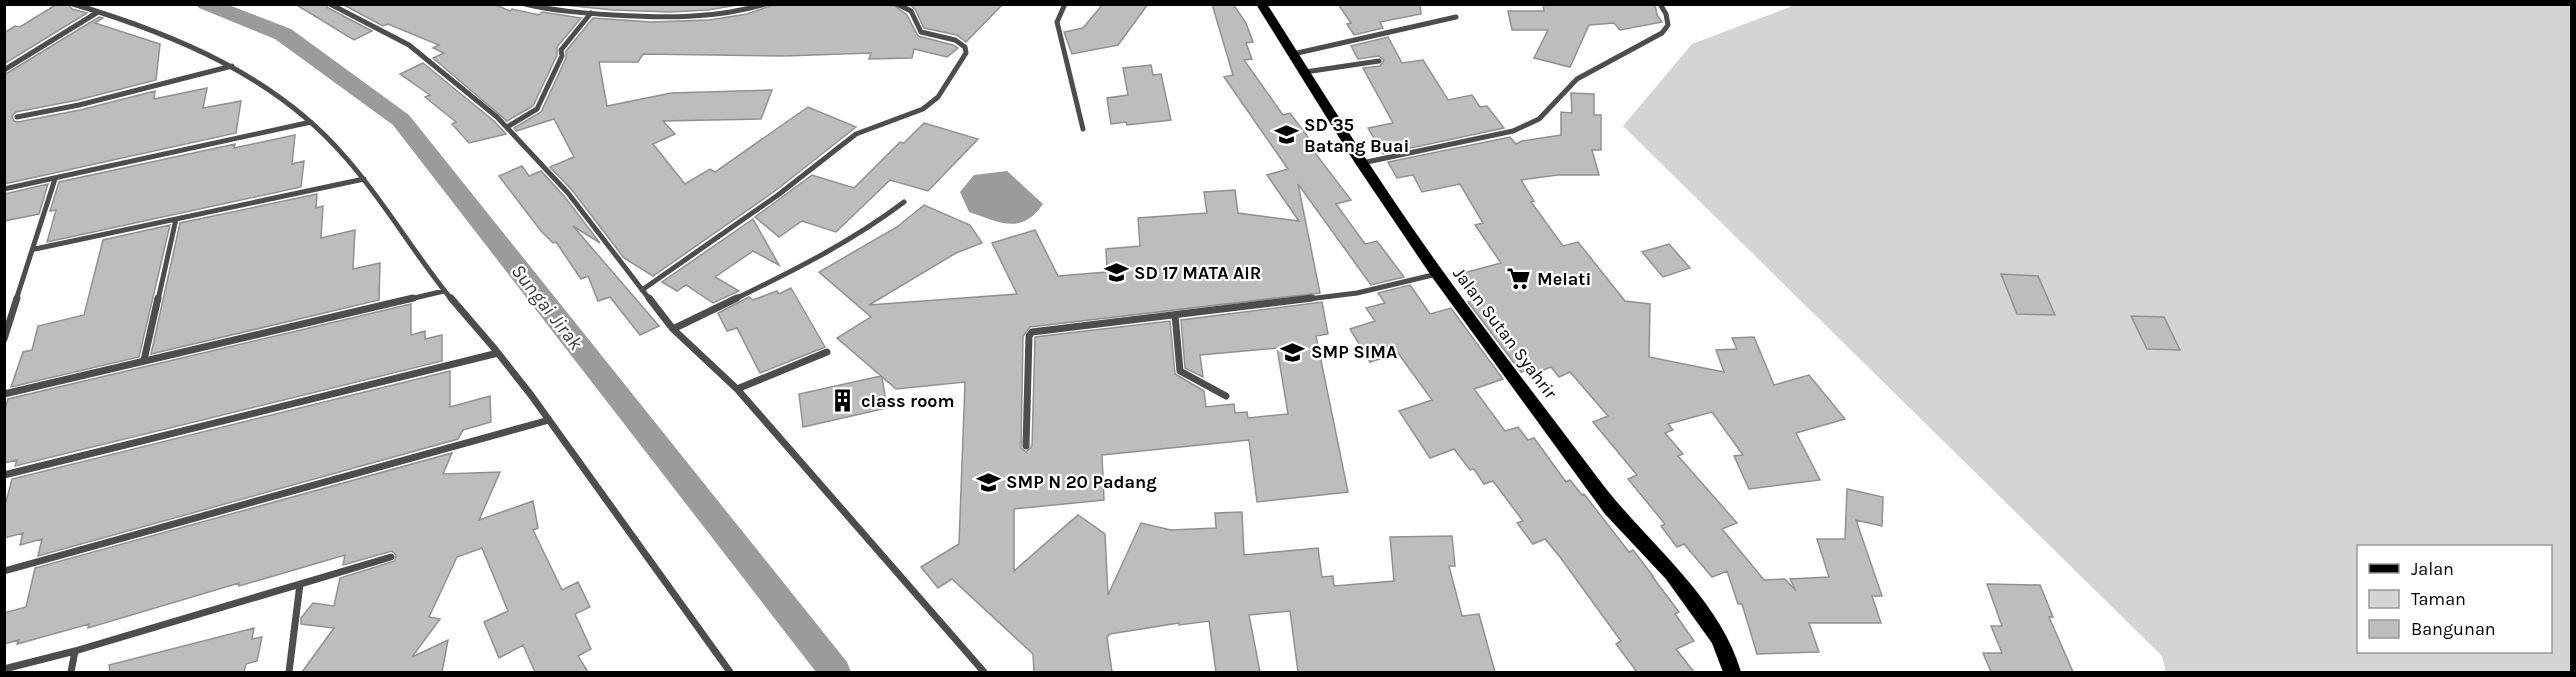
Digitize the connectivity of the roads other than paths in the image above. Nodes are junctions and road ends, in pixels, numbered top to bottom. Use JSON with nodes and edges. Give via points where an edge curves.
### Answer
{"nodes":[{"id":1,"x":73,"y":4,"type":"edge"},
{"id":2,"x":330,"y":4,"type":"edge"},
{"id":3,"x":525,"y":4,"type":"edge"},
{"id":4,"x":765,"y":4,"type":"edge"},
{"id":5,"x":897,"y":4,"type":"edge"},
{"id":6,"x":1065,"y":4,"type":"edge"},
{"id":7,"x":1261,"y":4,"type":"edge"},
{"id":8,"x":1660,"y":4,"type":"edge"},
{"id":9,"x":98,"y":12,"type":"junction"},
{"id":10,"x":591,"y":13,"type":"junction"},
{"id":11,"x":1456,"y":17,"type":"dead end"},
{"id":12,"x":1293,"y":54,"type":"junction"},
{"id":13,"x":1380,"y":61,"type":"dead end"},
{"id":14,"x":232,"y":66,"type":"junction"},
{"id":15,"x":4,"y":70,"type":"edge"},
{"id":16,"x":1305,"y":72,"type":"junction"},
{"id":17,"x":17,"y":117,"type":"dead end"},
{"id":18,"x":311,"y":122,"type":"junction"},
{"id":19,"x":507,"y":127,"type":"junction"},
{"id":20,"x":1083,"y":129,"type":"dead end"},
{"id":21,"x":1362,"y":163,"type":"junction"},
{"id":22,"x":55,"y":179,"type":"junction"},
{"id":23,"x":364,"y":179,"type":"junction"},
{"id":24,"x":4,"y":189,"type":"edge"},
{"id":25,"x":904,"y":202,"type":"dead end"},
{"id":26,"x":176,"y":219,"type":"junction"},
{"id":27,"x":35,"y":249,"type":"junction"},
{"id":28,"x":1437,"y":274,"type":"junction"},
{"id":29,"x":642,"y":290,"type":"junction"},
{"id":30,"x":444,"y":291,"type":"junction"},
{"id":31,"x":1175,"y":315,"type":"junction"},
{"id":32,"x":673,"y":329,"type":"junction"},
{"id":33,"x":4,"y":339,"type":"edge"},
{"id":34,"x":827,"y":352,"type":"dead end"},
{"id":35,"x":498,"y":353,"type":"junction"},
{"id":36,"x":144,"y":360,"type":"junction"},
{"id":37,"x":737,"y":389,"type":"junction"},
{"id":38,"x":4,"y":394,"type":"edge"},
{"id":39,"x":1226,"y":396,"type":"dead end"},
{"id":40,"x":549,"y":420,"type":"junction"},
{"id":41,"x":1026,"y":446,"type":"dead end"},
{"id":42,"x":4,"y":475,"type":"edge"},
{"id":43,"x":391,"y":557,"type":"dead end"},
{"id":44,"x":4,"y":571,"type":"edge"},
{"id":45,"x":300,"y":584,"type":"junction"},
{"id":46,"x":75,"y":651,"type":"junction"},
{"id":47,"x":4,"y":669,"type":"edge"},
{"id":48,"x":71,"y":672,"type":"edge"},
{"id":49,"x":289,"y":672,"type":"edge"},
{"id":50,"x":730,"y":672,"type":"edge"},
{"id":51,"x":984,"y":672,"type":"edge"},
{"id":52,"x":1732,"y":672,"type":"edge"}],
"edges":[{"from":1,"to":9,"type":"street"},
{"from":2,"to":19,"type":"street","via":[[410,45]]},
{"from":3,"to":10,"type":"street"},
{"from":4,"to":10,"type":"street","via":[[708,16]]},
{"from":5,"to":29,"type":"street","via":[[913,12],[921,32],[955,40],[965,48],[966,53],[938,97],[923,109],[856,134],[778,195]]},
{"from":6,"to":20,"type":"street","via":[[1057,21]]},
{"from":7,"to":12,"type":"main road","name":"Jalan Sutan Syahrir"},
{"from":8,"to":21,"type":"street","via":[[1668,25],[1662,33],[1574,81],[1529,125]]},
{"from":9,"to":14,"type":"street","via":[[212,54]]},
{"from":9,"to":15,"type":"street"},
{"from":10,"to":19,"type":"street","via":[[561,50],[562,56],[537,109]]},
{"from":11,"to":12,"type":"street"},
{"from":12,"to":16,"type":"main road","name":"Jalan Sutan Syahrir"},
{"from":13,"to":16,"type":"street"},
{"from":14,"to":17,"type":"street"},
{"from":14,"to":18,"type":"street"},
{"from":16,"to":21,"type":"main road","name":"Jalan Sutan Syahrir"},
{"from":18,"to":22,"type":"street"},
{"from":18,"to":23,"type":"street"},
{"from":19,"to":29,"type":"street","via":[[568,193]]},
{"from":21,"to":28,"type":"main road","name":"Jalan Sutan Syahrir"},
{"from":22,"to":24,"type":"street"},
{"from":22,"to":27,"type":"street"},
{"from":23,"to":26,"type":"street"},
{"from":23,"to":30,"type":"street"},
{"from":25,"to":32,"type":"street","via":[[882,220],[828,251]]},
{"from":26,"to":27,"type":"street"},
{"from":26,"to":36,"type":"street"},
{"from":27,"to":33,"type":"street"},
{"from":28,"to":31,"type":"street","via":[[1357,293]]},
{"from":28,"to":52,"type":"main road","name":"Jalan Sutan Syahrir","via":[[1611,509],[1672,574],[1719,639]]},
{"from":29,"to":32,"type":"street"},
{"from":30,"to":35,"type":"street"},
{"from":30,"to":36,"type":"street"},
{"from":31,"to":39,"type":"street","via":[[1179,370]]},
{"from":31,"to":41,"type":"street","via":[[1031,333]]},
{"from":32,"to":37,"type":"street"},
{"from":34,"to":37,"type":"street"},
{"from":35,"to":40,"type":"street"},
{"from":35,"to":42,"type":"street"},
{"from":36,"to":38,"type":"street"},
{"from":37,"to":51,"type":"street"},
{"from":40,"to":44,"type":"street"},
{"from":40,"to":50,"type":"street"},
{"from":43,"to":45,"type":"street"},
{"from":45,"to":46,"type":"street"},
{"from":45,"to":49,"type":"street"},
{"from":46,"to":47,"type":"street"},
{"from":46,"to":48,"type":"street"}]}
